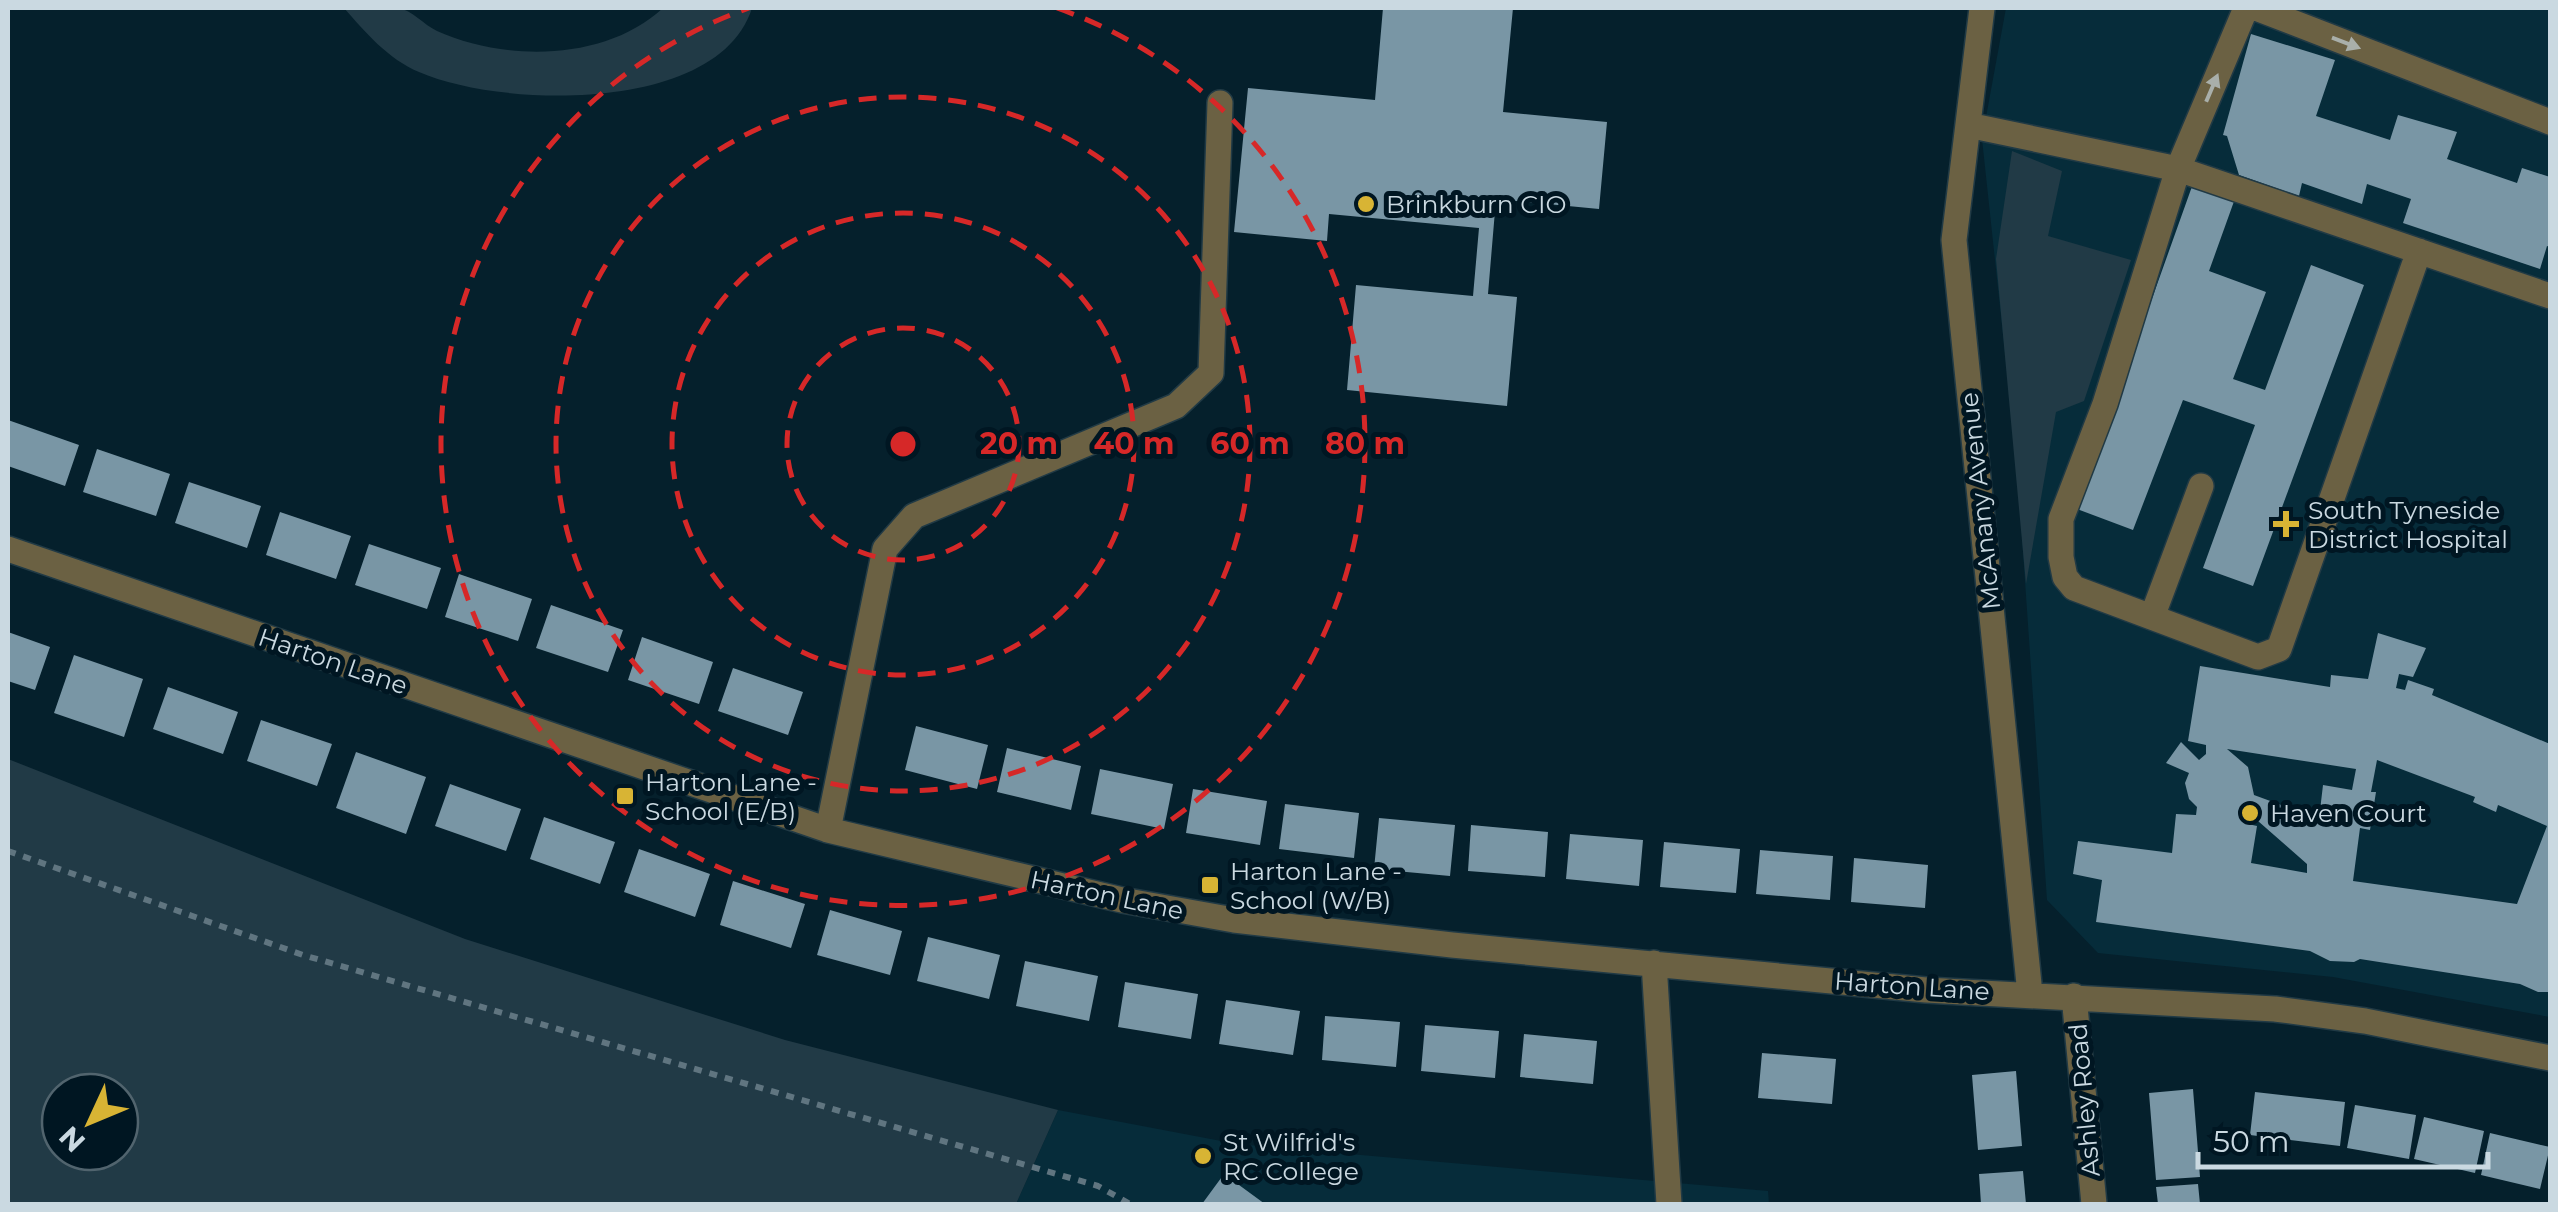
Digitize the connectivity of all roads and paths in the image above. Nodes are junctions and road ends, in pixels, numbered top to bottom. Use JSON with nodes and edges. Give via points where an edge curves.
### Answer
{"nodes":[{"id":1,"x":1982,"y":8,"type":"edge"},
{"id":2,"x":2246,"y":8,"type":"edge"},
{"id":3,"x":2256,"y":8,"type":"edge"},
{"id":4,"x":1220,"y":103,"type":"dead end"},
{"id":5,"x":2550,"y":122,"type":"edge"},
{"id":6,"x":1968,"y":125,"type":"junction"},
{"id":7,"x":2178,"y":169,"type":"junction"},
{"id":8,"x":2420,"y":251,"type":"junction"},
{"id":9,"x":2550,"y":296,"type":"edge"},
{"id":10,"x":2201,"y":486,"type":"dead end"},
{"id":11,"x":8,"y":549,"type":"edge"},
{"id":12,"x":2152,"y":617,"type":"junction"},
{"id":13,"x":828,"y":830,"type":"junction"},
{"id":14,"x":8,"y":851,"type":"edge"},
{"id":15,"x":1654,"y":963,"type":"junction"},
{"id":16,"x":2030,"y":994,"type":"junction"},
{"id":17,"x":2074,"y":996,"type":"junction"},
{"id":18,"x":2550,"y":1058,"type":"edge"},
{"id":19,"x":1130,"y":1204,"type":"edge"},
{"id":20,"x":1669,"y":1204,"type":"edge"},
{"id":21,"x":2094,"y":1204,"type":"edge"}],
"edges":[{"from":1,"to":6,"type":"street","name":"McAnany Avenue"},
{"from":7,"to":2,"type":"street","one_way":true},
{"from":3,"to":5,"type":"street","one_way":true},
{"from":4,"to":13,"type":"street","via":[[1210,373],[1176,406],[914,516],[885,549]]},
{"from":6,"to":7,"type":"street"},
{"from":6,"to":16,"type":"street","name":"McAnany Avenue","via":[[1954,240]]},
{"from":7,"to":8,"type":"street"},
{"from":7,"to":12,"type":"street","via":[[2062,519],[2061,557],[2074,588]]},
{"from":8,"to":9,"type":"street"},
{"from":8,"to":12,"type":"street","via":[[2279,649],[2258,657]]},
{"from":10,"to":12,"type":"street"},
{"from":11,"to":13,"type":"street","name":"Harton Lane"},
{"from":13,"to":15,"type":"street","name":"Harton Lane","via":[[1234,920]]},
{"from":14,"to":19,"type":"path","via":[[303,955],[1098,1186]]},
{"from":15,"to":16,"type":"street","name":"Harton Lane"},
{"from":15,"to":20,"type":"street"},
{"from":16,"to":17,"type":"street","name":"Harton Lane"},
{"from":17,"to":18,"type":"street","name":"Harton Lane","via":[[2275,1009]]},
{"from":17,"to":21,"type":"street","name":"Ashley Road"}]}
